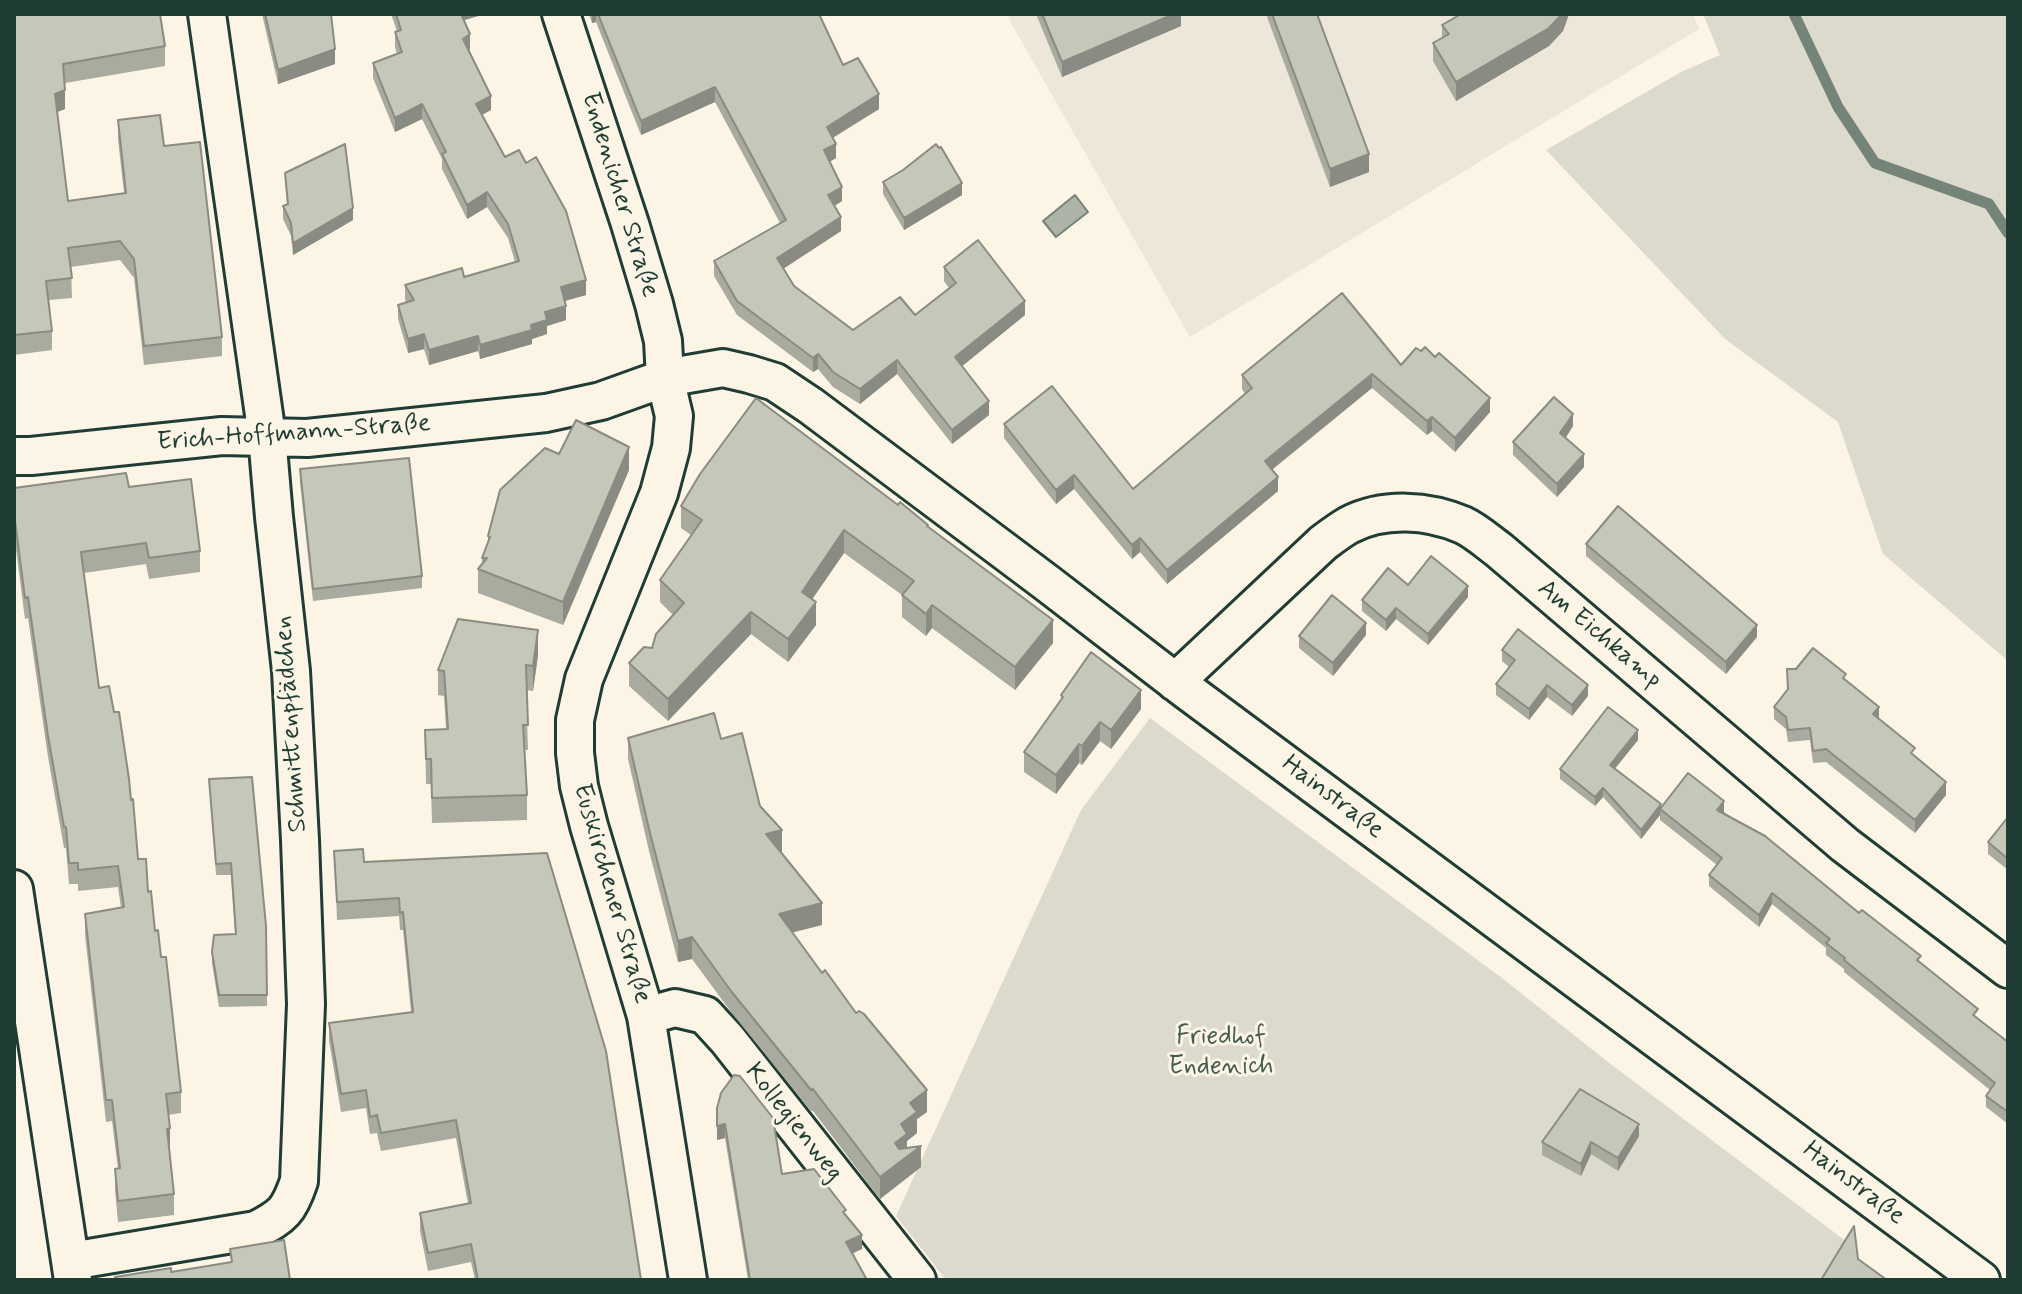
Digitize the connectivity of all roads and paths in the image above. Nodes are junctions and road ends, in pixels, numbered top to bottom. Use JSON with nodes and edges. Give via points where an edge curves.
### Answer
{"nodes":[{"id":1,"x":207,"y":14,"type":"edge"},
{"id":2,"x":561,"y":14,"type":"edge"},
{"id":3,"x":665,"y":378,"type":"junction"},
{"id":4,"x":267,"y":436,"type":"junction"},
{"id":5,"x":14,"y":456,"type":"edge"},
{"id":6,"x":1175,"y":682,"type":"junction"},
{"id":7,"x":14,"y":889,"type":"edge"},
{"id":8,"x":2008,"y":969,"type":"edge"},
{"id":9,"x":646,"y":1016,"type":"junction"},
{"id":10,"x":72,"y":1271,"type":"edge"},
{"id":11,"x":688,"y":1280,"type":"edge"},
{"id":12,"x":917,"y":1280,"type":"edge"},
{"id":13,"x":1981,"y":1280,"type":"edge"}],
"edges":[{"from":1,"to":4,"type":"street","name":"Schmittenpfädchen"},
{"from":2,"to":3,"type":"street","name":"Endenicher Straße","via":[[641,257],[663,341]]},
{"from":3,"to":4,"type":"street","name":"Erich-Hoffmann-Straße","via":[[601,401],[546,413],[307,438]]},
{"from":3,"to":6,"type":"street","name":"Hainstraße","via":[[723,368],[775,382]]},
{"from":3,"to":9,"type":"street","name":"Euskirchener Straße","via":[[674,416],[671,448],[659,493],[584,679],[575,720],[579,786]]},
{"from":4,"to":5,"type":"street","name":"Erich-Hoffmann-Straße"},
{"from":4,"to":10,"type":"street","name":"Schmittenpfädchen","via":[[291,671],[300,840],[306,1004],[299,1181],[279,1219],[256,1230]]},
{"from":6,"to":8,"type":"street","name":"Am Eichkamp","via":[[1350,524],[1391,512],[1466,526],[1845,845]]},
{"from":6,"to":13,"type":"street","name":"Hainstraße"},
{"from":7,"to":10,"type":"street"},
{"from":9,"to":11,"type":"street","name":"Euskirchener Straße"},
{"from":9,"to":12,"type":"street","name":"Kollegienweg","via":[[675,1008],[705,1015]]}]}
